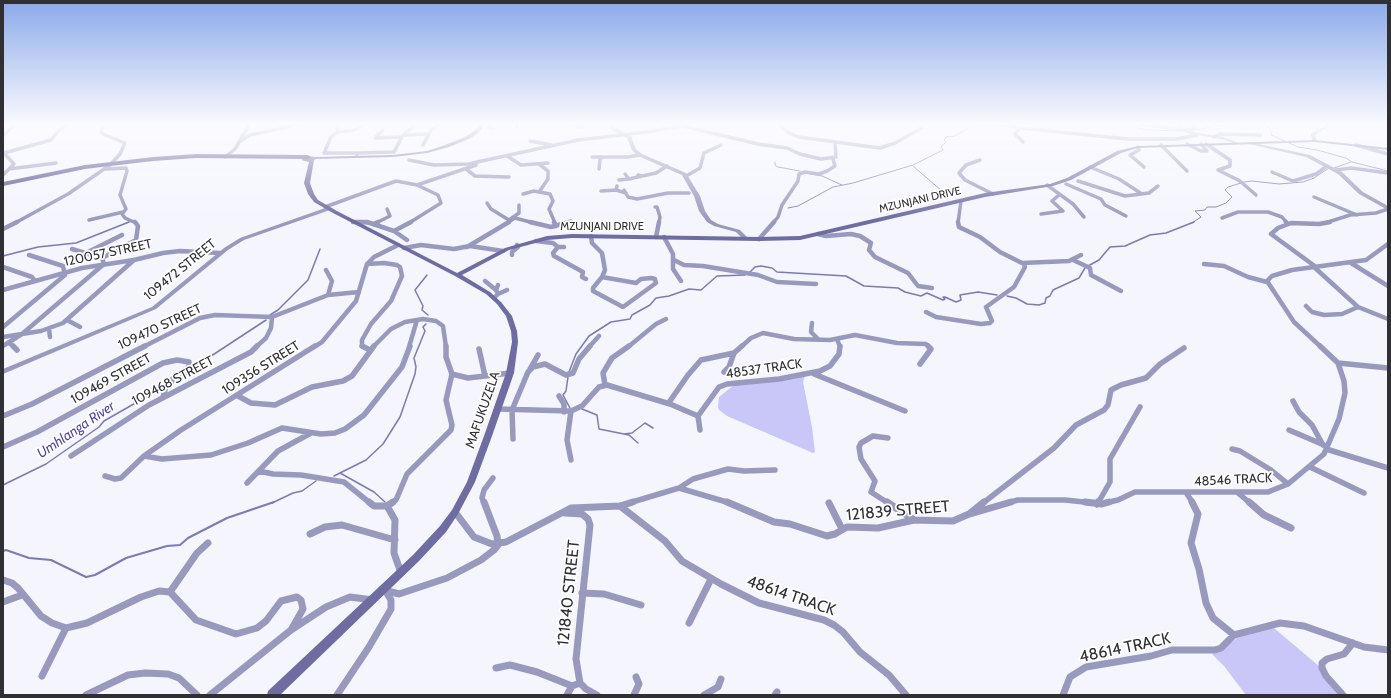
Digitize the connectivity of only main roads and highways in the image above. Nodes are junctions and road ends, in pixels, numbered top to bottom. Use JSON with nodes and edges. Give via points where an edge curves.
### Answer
{"nodes":[{"id":1,"x":377,"y":156,"type":"edge"},
{"id":2,"x":1111,"y":156,"type":"edge"},
{"id":3,"x":310,"y":160,"type":"junction"},
{"id":4,"x":109,"y":166,"type":"junction"},
{"id":5,"x":3,"y":185,"type":"edge"},
{"id":6,"x":457,"y":275,"type":"junction"},
{"id":7,"x":272,"y":695,"type":"edge"}],
"edges":[{"from":1,"to":3,"type":"main road"},
{"from":2,"to":6,"type":"main road","name":"MZUNJANI DRIVE","via":[[1090,167],[1077,178],[1059,183],[993,194],[818,234],[788,239],[559,236],[531,241],[502,251]]},
{"from":3,"to":4,"type":"main road","via":[[188,159]]},
{"from":3,"to":4,"type":"main road","via":[[176,157]]},
{"from":3,"to":6,"type":"main road","name":"MAFUKUZELA","via":[[307,183],[316,201]]},
{"from":4,"to":5,"type":"main road","via":[[62,171]]},
{"from":6,"to":7,"type":"main road","name":"MAFUKUZELA","via":[[496,294],[514,331],[515,342],[510,373],[471,482],[455,512],[435,537],[384,590]]}]}
